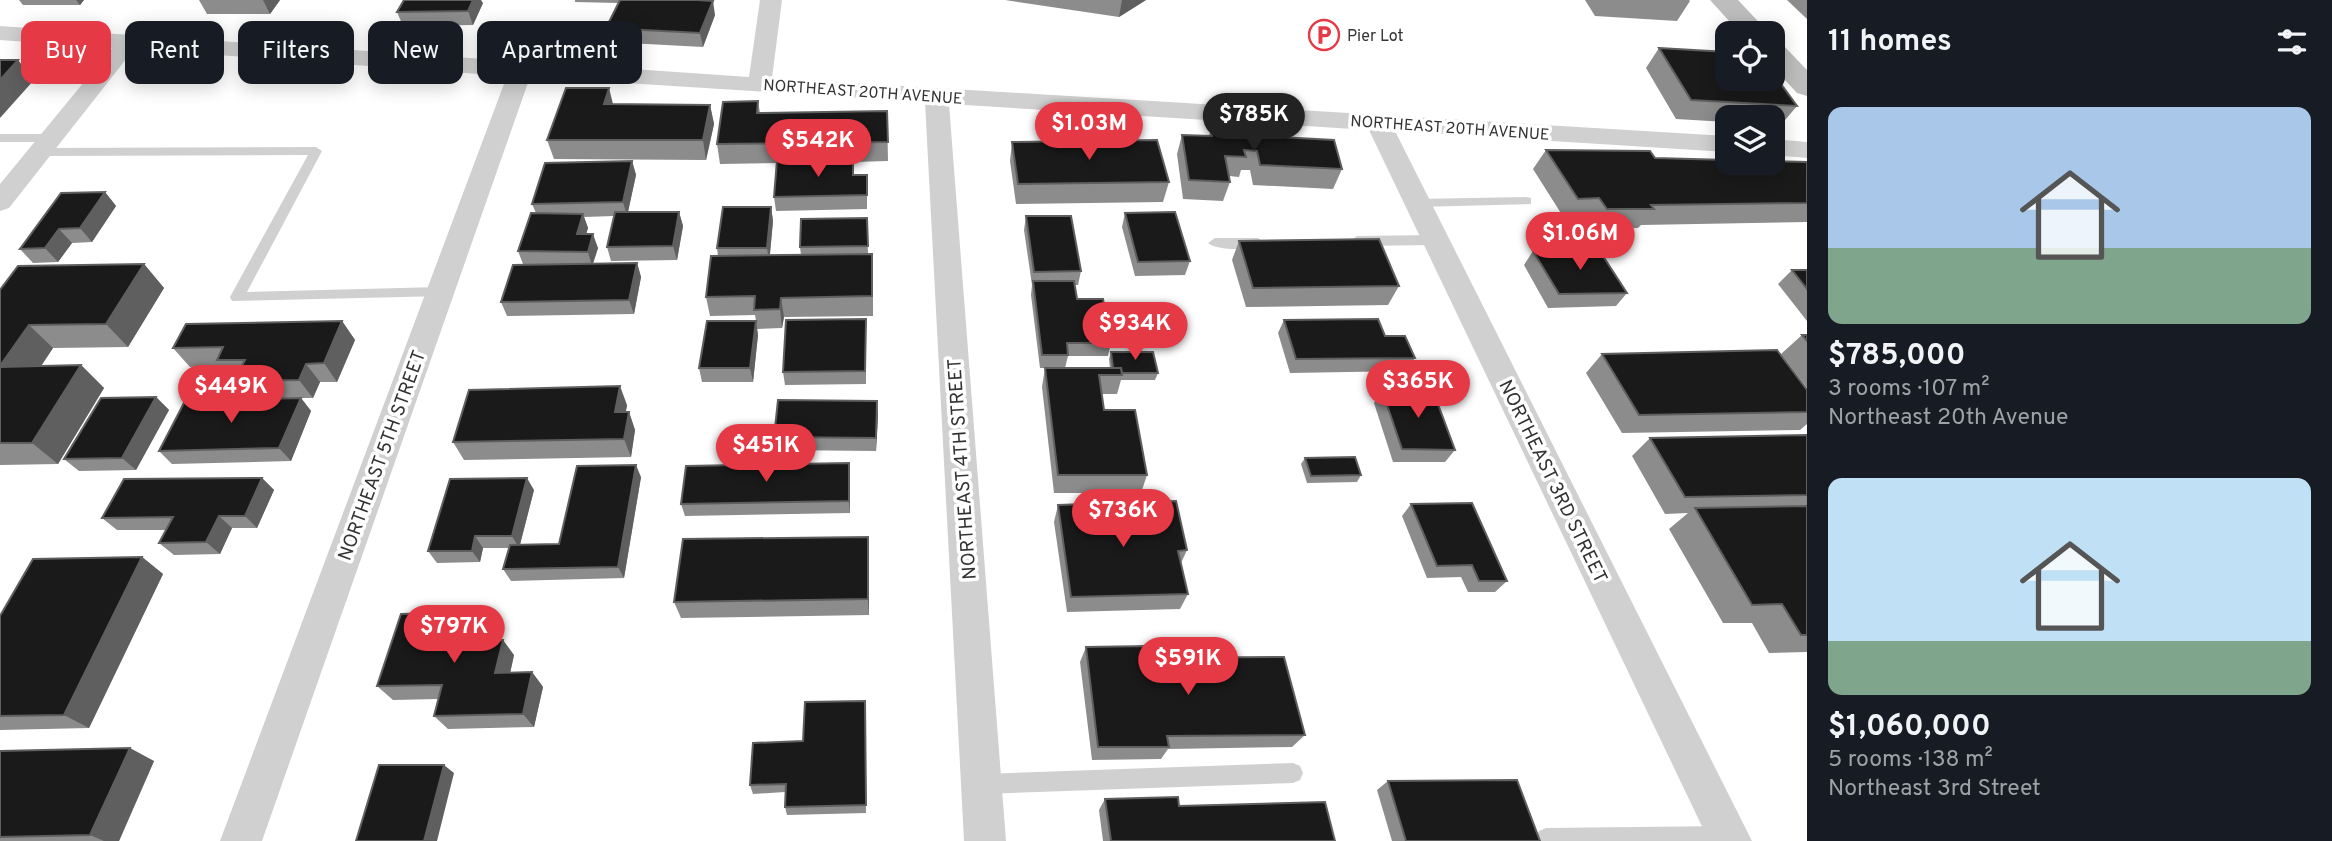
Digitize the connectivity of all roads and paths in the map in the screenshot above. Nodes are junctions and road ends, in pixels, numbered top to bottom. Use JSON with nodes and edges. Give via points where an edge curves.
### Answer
{"nodes":[{"id":1,"x":771,"y":0,"type":"edge"},
{"id":2,"x":1723,"y":0,"type":"edge"},
{"id":3,"x":1743,"y":21,"type":"edge"},
{"id":4,"x":0,"y":33,"type":"edge"},
{"id":5,"x":125,"y":42,"type":"edge"},
{"id":6,"x":125,"y":46,"type":"edge"},
{"id":7,"x":224,"y":49,"type":"edge"},
{"id":8,"x":1785,"y":64,"type":"edge"},
{"id":9,"x":477,"y":67,"type":"edge"},
{"id":10,"x":642,"y":77,"type":"edge"},
{"id":11,"x":516,"y":84,"type":"edge"},
{"id":12,"x":760,"y":84,"type":"junction"},
{"id":13,"x":1807,"y":87,"type":"edge"},
{"id":14,"x":937,"y":96,"type":"junction"},
{"id":15,"x":1378,"y":122,"type":"junction"},
{"id":16,"x":0,"y":138,"type":"edge"},
{"id":17,"x":1715,"y":143,"type":"edge"},
{"id":18,"x":46,"y":145,"type":"junction"},
{"id":19,"x":1785,"y":148,"type":"edge"},
{"id":20,"x":1807,"y":150,"type":"edge"},
{"id":21,"x":1526,"y":201,"type":"dead end"},
{"id":22,"x":0,"y":202,"type":"edge"},
{"id":23,"x":1417,"y":203,"type":"junction"},
{"id":24,"x":1436,"y":240,"type":"junction"},
{"id":25,"x":1339,"y":241,"type":"edge"},
{"id":26,"x":1214,"y":243,"type":"dead end"},
{"id":27,"x":1270,"y":243,"type":"edge"},
{"id":28,"x":440,"y":292,"type":"junction"},
{"id":29,"x":1293,"y":773,"type":"dead end"},
{"id":30,"x":982,"y":785,"type":"junction"},
{"id":31,"x":1546,"y":838,"type":"dead end"},
{"id":32,"x":1729,"y":839,"type":"edge"},
{"id":33,"x":241,"y":841,"type":"edge"},
{"id":34,"x":985,"y":841,"type":"edge"}],
"edges":[{"from":1,"to":12,"type":"street"},
{"from":2,"to":3,"type":"main road"},
{"from":4,"to":5,"type":"street","name":"NORTHEAST 20TH AVENUE"},
{"from":6,"to":18,"type":"street"},
{"from":7,"to":9,"type":"street","name":"NORTHEAST 20TH AVENUE"},
{"from":8,"to":13,"type":"main road"},
{"from":10,"to":12,"type":"street","name":"NORTHEAST 20TH AVENUE"},
{"from":11,"to":28,"type":"street","name":"NORTHEAST 5TH STREET"},
{"from":12,"to":14,"type":"street","name":"NORTHEAST 20TH AVENUE"},
{"from":14,"to":15,"type":"street","name":"NORTHEAST 20TH AVENUE"},
{"from":14,"to":30,"type":"street","name":"NORTHEAST 4TH STREET"},
{"from":15,"to":17,"type":"street","name":"NORTHEAST 20TH AVENUE"},
{"from":15,"to":23,"type":"street","name":"NORTHEAST 3RD STREET"},
{"from":16,"to":18,"type":"lane"},
{"from":18,"to":22,"type":"street"},
{"from":18,"to":28,"type":"lane","via":[[316,151],[237,297]]},
{"from":19,"to":20,"type":"street"},
{"from":21,"to":23,"type":"lane"},
{"from":23,"to":24,"type":"street","name":"NORTHEAST 3RD STREET"},
{"from":24,"to":25,"type":"lane"},
{"from":24,"to":32,"type":"street","name":"NORTHEAST 3RD STREET"},
{"from":26,"to":27,"type":"lane"},
{"from":28,"to":33,"type":"street","name":"NORTHEAST 5TH STREET"},
{"from":29,"to":30,"type":"lane"},
{"from":30,"to":34,"type":"street","name":"NORTHEAST 4TH STREET"},
{"from":31,"to":32,"type":"lane"}]}
